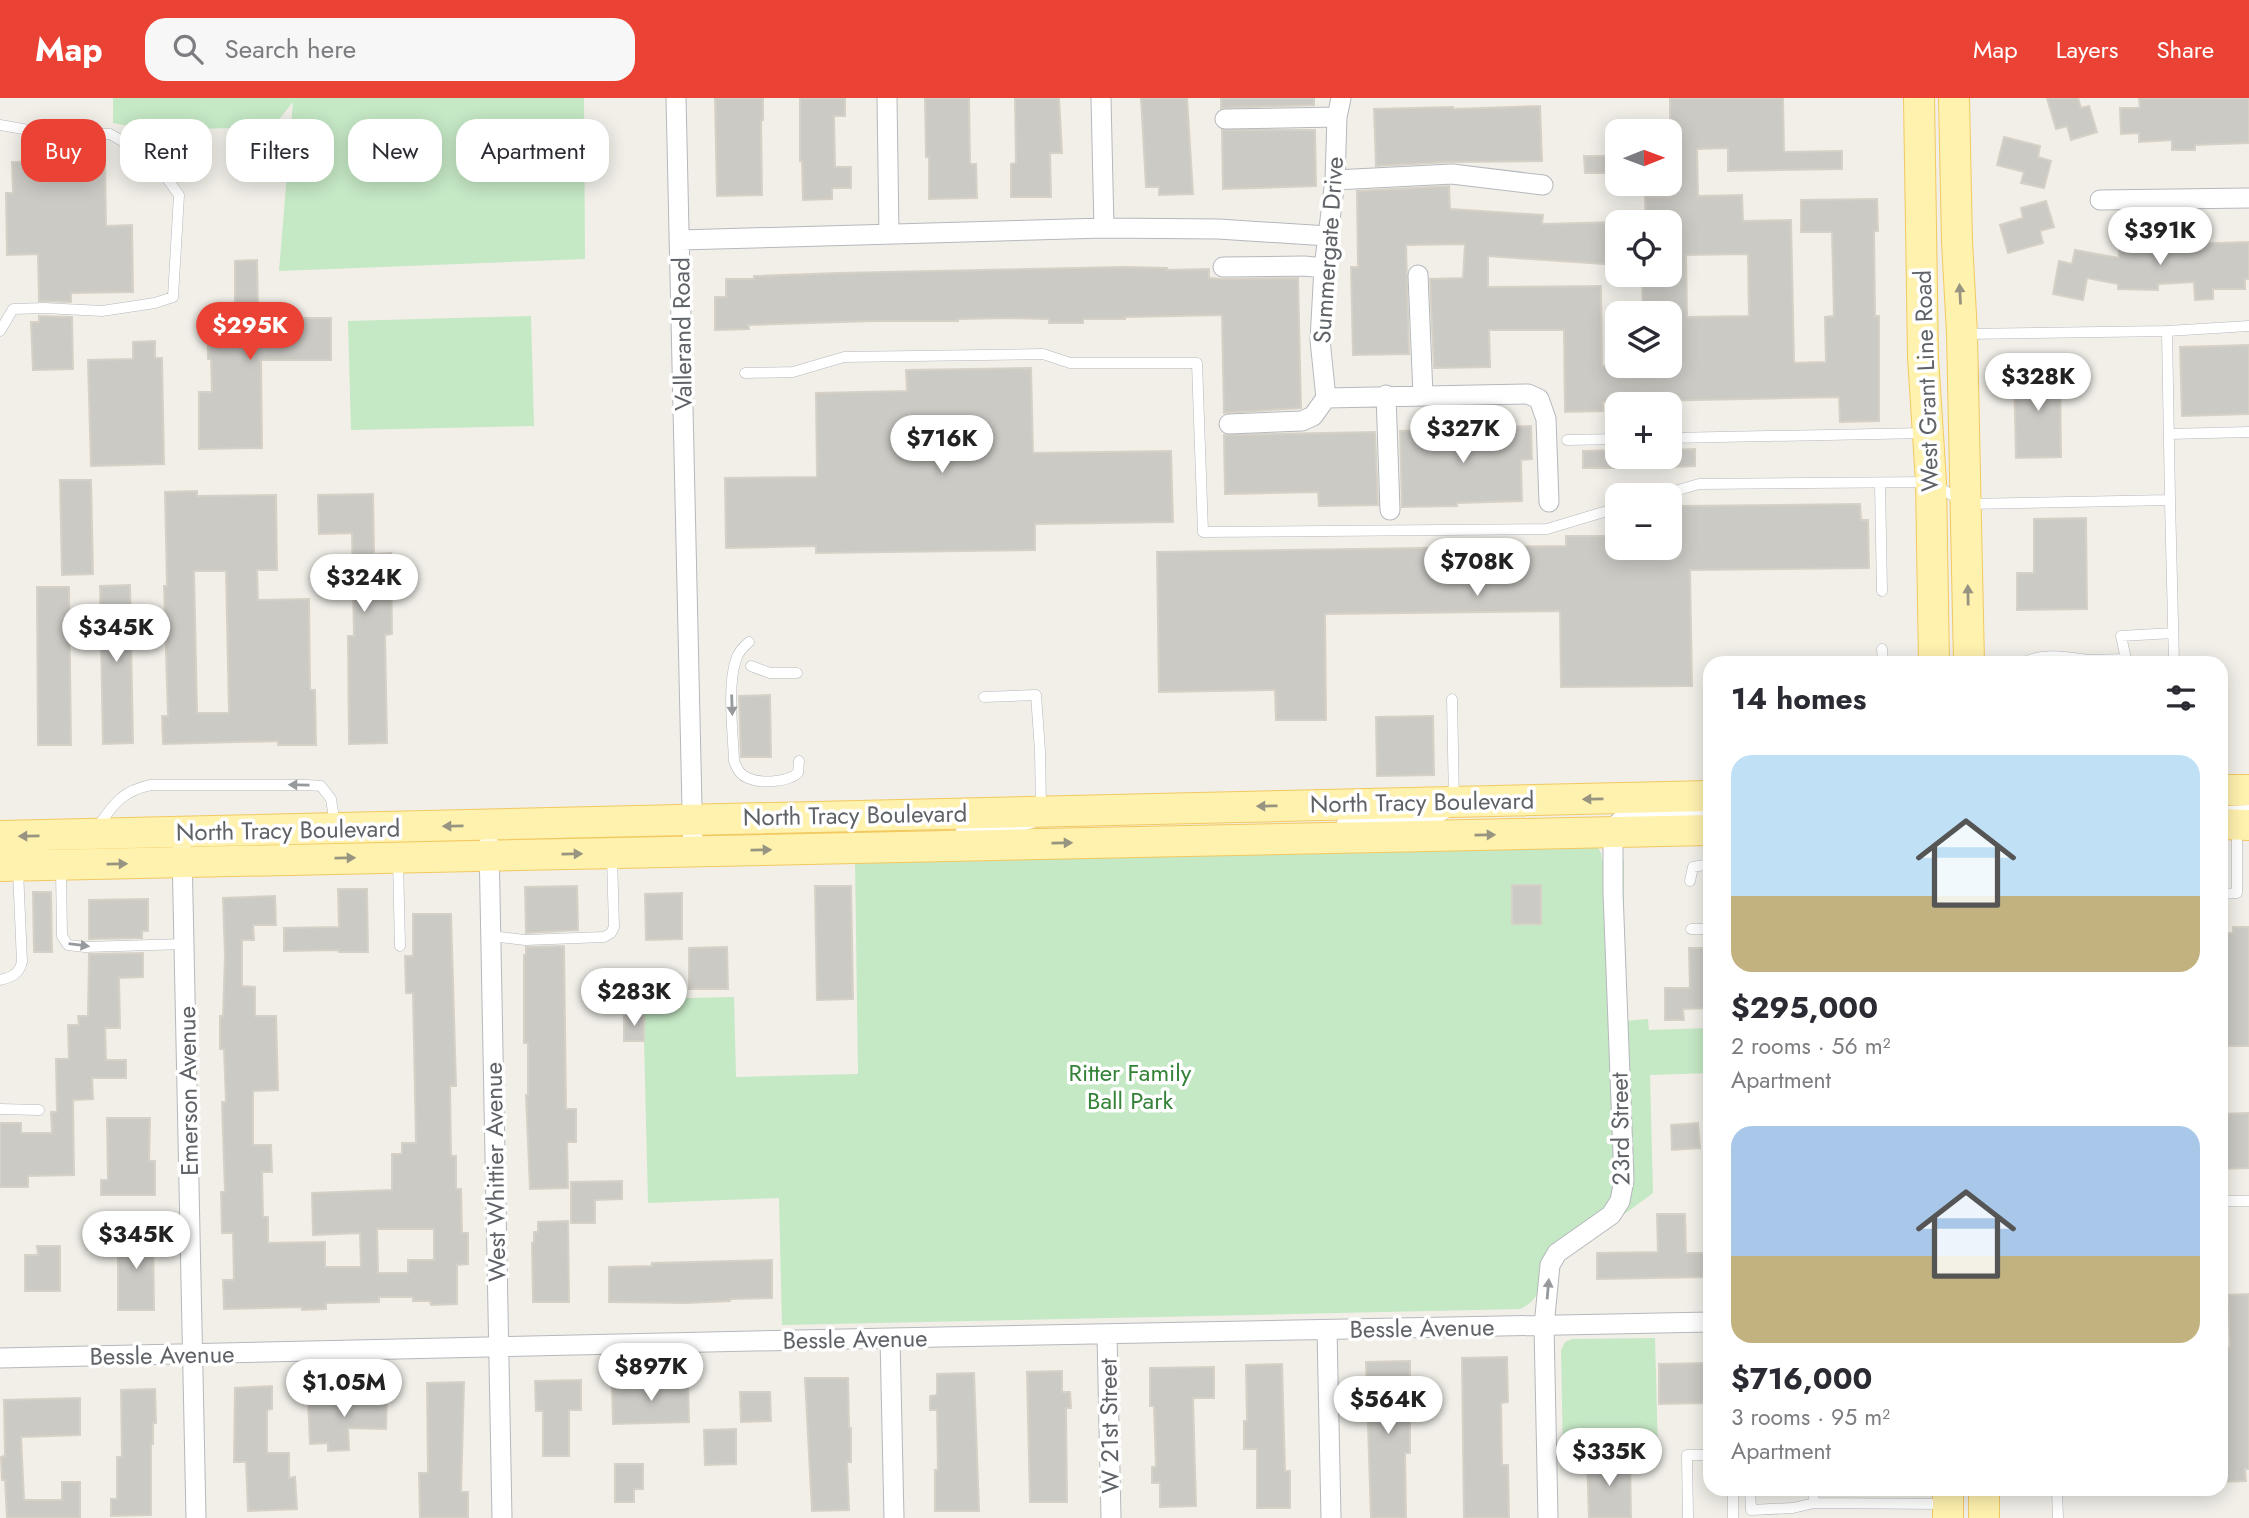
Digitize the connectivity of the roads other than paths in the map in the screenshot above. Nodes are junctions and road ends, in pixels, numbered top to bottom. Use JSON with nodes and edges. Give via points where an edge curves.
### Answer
{"nodes":[{"id":1,"x":676,"y":98,"type":"edge"},
{"id":2,"x":887,"y":98,"type":"edge"},
{"id":3,"x":1101,"y":98,"type":"edge"},
{"id":4,"x":1919,"y":98,"type":"edge"},
{"id":5,"x":1954,"y":98,"type":"edge"},
{"id":6,"x":1339,"y":108,"type":"edge"},
{"id":7,"x":1225,"y":119,"type":"dead end"},
{"id":8,"x":0,"y":125,"type":"edge"},
{"id":9,"x":1921,"y":173,"type":"junction"},
{"id":10,"x":1335,"y":180,"type":"junction"},
{"id":11,"x":1543,"y":185,"type":"dead end"},
{"id":12,"x":2249,"y":198,"type":"edge"},
{"id":13,"x":2100,"y":200,"type":"dead end"},
{"id":14,"x":1104,"y":228,"type":"junction"},
{"id":15,"x":888,"y":234,"type":"junction"},
{"id":16,"x":1328,"y":236,"type":"junction"},
{"id":17,"x":680,"y":240,"type":"junction"},
{"id":18,"x":1957,"y":241,"type":"junction"},
{"id":19,"x":1223,"y":267,"type":"dead end"},
{"id":20,"x":1324,"y":268,"type":"junction"},
{"id":21,"x":1418,"y":275,"type":"dead end"},
{"id":22,"x":2249,"y":326,"type":"edge"},
{"id":23,"x":0,"y":331,"type":"edge"},
{"id":24,"x":2166,"y":331,"type":"junction"},
{"id":25,"x":1962,"y":334,"type":"junction"},
{"id":26,"x":745,"y":373,"type":"dead end"},
{"id":27,"x":1386,"y":395,"type":"junction"},
{"id":28,"x":1423,"y":396,"type":"junction"},
{"id":29,"x":1326,"y":398,"type":"junction"},
{"id":30,"x":1228,"y":424,"type":"dead end"},
{"id":31,"x":2249,"y":432,"type":"edge"},
{"id":32,"x":1929,"y":433,"type":"junction"},
{"id":33,"x":2169,"y":434,"type":"junction"},
{"id":34,"x":1682,"y":438,"type":"edge"},
{"id":35,"x":1605,"y":439,"type":"edge"},
{"id":36,"x":1567,"y":440,"type":"dead end"},
{"id":37,"x":1931,"y":482,"type":"junction"},
{"id":38,"x":1880,"y":483,"type":"junction"},
{"id":39,"x":1682,"y":489,"type":"edge"},
{"id":40,"x":2170,"y":500,"type":"junction"},
{"id":41,"x":1549,"y":502,"type":"dead end"},
{"id":42,"x":1966,"y":504,"type":"junction"},
{"id":43,"x":1390,"y":510,"type":"dead end"},
{"id":44,"x":1605,"y":512,"type":"edge"},
{"id":45,"x":1882,"y":591,"type":"dead end"},
{"id":46,"x":2173,"y":633,"type":"junction"},
{"id":47,"x":749,"y":642,"type":"dead end"},
{"id":48,"x":1882,"y":649,"type":"dead end"},
{"id":49,"x":1882,"y":656,"type":"edge"},
{"id":50,"x":1934,"y":656,"type":"edge"},
{"id":51,"x":1969,"y":656,"type":"edge"},
{"id":52,"x":2125,"y":656,"type":"edge"},
{"id":53,"x":2174,"y":656,"type":"edge"},
{"id":54,"x":751,"y":666,"type":"dead end"},
{"id":55,"x":797,"y":673,"type":"dead end"},
{"id":56,"x":984,"y":696,"type":"dead end"},
{"id":57,"x":1452,"y":699,"type":"dead end"},
{"id":58,"x":799,"y":761,"type":"dead end"},
{"id":59,"x":2228,"y":790,"type":"edge"},
{"id":60,"x":2249,"y":790,"type":"edge"},
{"id":61,"x":1703,"y":799,"type":"edge"},
{"id":62,"x":1454,"y":802,"type":"junction"},
{"id":63,"x":1703,"y":804,"type":"edge"},
{"id":64,"x":1041,"y":811,"type":"junction"},
{"id":65,"x":692,"y":819,"type":"junction"},
{"id":66,"x":2235,"y":819,"type":"edge"},
{"id":67,"x":1335,"y":824,"type":"dead end"},
{"id":68,"x":488,"y":825,"type":"junction"},
{"id":69,"x":1323,"y":828,"type":"dead end"},
{"id":70,"x":336,"y":829,"type":"junction"},
{"id":71,"x":1703,"y":830,"type":"edge"},
{"id":72,"x":954,"y":831,"type":"dead end"},
{"id":73,"x":182,"y":832,"type":"junction"},
{"id":74,"x":1613,"y":832,"type":"junction"},
{"id":75,"x":93,"y":834,"type":"junction"},
{"id":76,"x":890,"y":835,"type":"dead end"},
{"id":77,"x":0,"y":836,"type":"edge"},
{"id":78,"x":1287,"y":838,"type":"junction"},
{"id":79,"x":855,"y":848,"type":"junction"},
{"id":80,"x":692,"y":852,"type":"junction"},
{"id":81,"x":611,"y":853,"type":"junction"},
{"id":82,"x":489,"y":855,"type":"junction"},
{"id":83,"x":398,"y":857,"type":"junction"},
{"id":84,"x":183,"y":862,"type":"junction"},
{"id":85,"x":60,"y":865,"type":"junction"},
{"id":86,"x":1703,"y":865,"type":"edge"},
{"id":87,"x":9,"y":866,"type":"edge"},
{"id":88,"x":1690,"y":881,"type":"dead end"},
{"id":89,"x":2228,"y":894,"type":"edge"},
{"id":90,"x":1691,"y":929,"type":"dead end"},
{"id":91,"x":1703,"y":929,"type":"edge"},
{"id":92,"x":491,"y":936,"type":"junction"},
{"id":93,"x":185,"y":944,"type":"junction"},
{"id":94,"x":400,"y":946,"type":"dead end"},
{"id":95,"x":0,"y":980,"type":"edge"},
{"id":96,"x":0,"y":1109,"type":"edge"},
{"id":97,"x":39,"y":1110,"type":"dead end"},
{"id":98,"x":2249,"y":1200,"type":"edge"},
{"id":99,"x":2228,"y":1201,"type":"edge"},
{"id":100,"x":1703,"y":1322,"type":"edge"},
{"id":101,"x":1544,"y":1326,"type":"junction"},
{"id":102,"x":1327,"y":1330,"type":"junction"},
{"id":103,"x":1107,"y":1335,"type":"junction"},
{"id":104,"x":890,"y":1338,"type":"junction"},
{"id":105,"x":499,"y":1348,"type":"junction"},
{"id":106,"x":193,"y":1354,"type":"junction"},
{"id":107,"x":0,"y":1358,"type":"edge"},
{"id":108,"x":1703,"y":1455,"type":"edge"},
{"id":109,"x":1733,"y":1496,"type":"edge"},
{"id":110,"x":1750,"y":1496,"type":"edge"},
{"id":111,"x":1814,"y":1496,"type":"edge"},
{"id":112,"x":1984,"y":1496,"type":"edge"},
{"id":113,"x":2057,"y":1496,"type":"edge"},
{"id":114,"x":1814,"y":1503,"type":"junction"},
{"id":115,"x":1948,"y":1504,"type":"edge"},
{"id":116,"x":196,"y":1518,"type":"edge"},
{"id":117,"x":502,"y":1518,"type":"edge"},
{"id":118,"x":894,"y":1518,"type":"edge"},
{"id":119,"x":1111,"y":1518,"type":"edge"},
{"id":120,"x":1331,"y":1518,"type":"edge"},
{"id":121,"x":1548,"y":1518,"type":"edge"},
{"id":122,"x":1688,"y":1518,"type":"edge"},
{"id":123,"x":1733,"y":1518,"type":"edge"},
{"id":124,"x":1984,"y":1518,"type":"edge"},
{"id":125,"x":2058,"y":1518,"type":"edge"}],
"edges":[{"from":1,"to":17,"type":"street"},
{"from":2,"to":15,"type":"street"},
{"from":3,"to":14,"type":"street"},
{"from":4,"to":9,"type":"main road","name":"West Grant Line Road"},
{"from":5,"to":18,"type":"main road","name":"West Grant Line Road"},
{"from":6,"to":7,"type":"street"},
{"from":6,"to":10,"type":"street","name":"Summergate Drive"},
{"from":8,"to":23,"type":"lane","via":[[51,134],[110,134],[153,159],[179,195],[173,297],[102,311],[13,309]]},
{"from":9,"to":18,"type":"main road","via":[[1939,193],[1946,223]]},
{"from":9,"to":32,"type":"main road","name":"West Grant Line Road","via":[[1923,357]]},
{"from":10,"to":11,"type":"street","via":[[1452,174]]},
{"from":10,"to":16,"type":"street","name":"Summergate Drive"},
{"from":12,"to":13,"type":"street"},
{"from":14,"to":15,"type":"street","name":"Vallerand Road"},
{"from":14,"to":16,"type":"street","name":"Vallerand Road"},
{"from":15,"to":17,"type":"street","name":"Vallerand Road"},
{"from":16,"to":20,"type":"street","name":"Summergate Drive"},
{"from":17,"to":65,"type":"street","name":"Vallerand Road"},
{"from":25,"to":18,"type":"main road","name":"West Grant Line Road","one_way":true},
{"from":19,"to":20,"type":"street"},
{"from":20,"to":29,"type":"street","name":"Summergate Drive","via":[[1320,340]]},
{"from":21,"to":28,"type":"street"},
{"from":22,"to":24,"type":"lane"},
{"from":24,"to":25,"type":"lane"},
{"from":24,"to":33,"type":"lane"},
{"from":25,"to":42,"type":"main road","name":"West Grant Line Road"},
{"from":26,"to":44,"type":"lane","via":[[793,372],[857,357],[1043,355],[1070,363],[1197,363],[1203,532],[1548,529]]},
{"from":27,"to":28,"type":"street"},
{"from":27,"to":29,"type":"street"},
{"from":27,"to":43,"type":"street"},
{"from":28,"to":41,"type":"street","via":[[1528,394],[1539,399],[1546,419]]},
{"from":29,"to":30,"type":"street","via":[[1313,416],[1302,421]]},
{"from":31,"to":33,"type":"lane"},
{"from":32,"to":34,"type":"lane"},
{"from":32,"to":37,"type":"main road","name":"West Grant Line Road"},
{"from":33,"to":40,"type":"lane"},
{"from":35,"to":36,"type":"lane"},
{"from":37,"to":38,"type":"lane"},
{"from":37,"to":42,"type":"lane"},
{"from":37,"to":50,"type":"main road","name":"West Grant Line Road"},
{"from":38,"to":39,"type":"lane","via":[[1699,484]]},
{"from":38,"to":45,"type":"lane"},
{"from":40,"to":42,"type":"lane"},
{"from":40,"to":46,"type":"lane"},
{"from":51,"to":42,"type":"main road","name":"West Grant Line Road","one_way":true},
{"from":46,"to":52,"type":"lane","via":[[2121,636]]},
{"from":46,"to":53,"type":"lane"},
{"from":47,"to":58,"type":"lane","one_way":true,"via":[[736,659],[732,675],[738,771],[755,781],[789,779],[798,773]]},
{"from":48,"to":49,"type":"lane"},
{"from":54,"to":55,"type":"lane","via":[[770,673]]},
{"from":56,"to":64,"type":"lane","via":[[1036,695]]},
{"from":57,"to":62,"type":"lane"},
{"from":59,"to":60,"type":"main road"},
{"from":61,"to":62,"type":"main road","name":"North Tracy Boulevard","one_way":true},
{"from":62,"to":64,"type":"main road","name":"North Tracy Boulevard","one_way":true},
{"from":62,"to":67,"type":"lane","via":[[1437,819]]},
{"from":63,"to":74,"type":"street","via":[[1692,812],[1633,814]]},
{"from":64,"to":65,"type":"main road","name":"North Tracy Boulevard"},
{"from":64,"to":72,"type":"lane","via":[[1037,820],[1019,828]]},
{"from":65,"to":68,"type":"main road","name":"North Tracy Boulevard"},
{"from":65,"to":80,"type":"street","name":"Vallerand Road"},
{"from":66,"to":89,"type":"lane","via":[[2237,893]]},
{"from":68,"to":70,"type":"main road","name":"North Tracy Boulevard","one_way":true},
{"from":68,"to":82,"type":"street","name":"West Whittier Avenue"},
{"from":69,"to":78,"type":"lane"},
{"from":70,"to":73,"type":"main road","name":"North Tracy Boulevard"},
{"from":70,"to":75,"type":"lane","one_way":true,"via":[[331,799],[321,786],[151,785],[122,796]]},
{"from":71,"to":74,"type":"main road","name":"North Tracy Boulevard"},
{"from":73,"to":75,"type":"main road","name":"North Tracy Boulevard"},
{"from":73,"to":84,"type":"street","name":"Emerson Avenue"},
{"from":78,"to":74,"type":"main road","name":"North Tracy Boulevard","one_way":true},
{"from":101,"to":74,"type":"street","name":"23rd Street","one_way":true,"via":[[1550,1265],[1556,1253],[1611,1214],[1620,1201],[1624,1180]]},
{"from":75,"to":77,"type":"main road","name":"North Tracy Boulevard","one_way":true},
{"from":76,"to":79,"type":"lane"},
{"from":79,"to":78,"type":"main road","name":"North Tracy Boulevard","one_way":true},
{"from":80,"to":79,"type":"main road","name":"North Tracy Boulevard","one_way":true},
{"from":80,"to":81,"type":"main road","name":"North Tracy Boulevard"},
{"from":82,"to":81,"type":"main road","name":"North Tracy Boulevard","one_way":true},
{"from":81,"to":92,"type":"lane","via":[[611,933],[525,940]]},
{"from":82,"to":83,"type":"main road","name":"North Tracy Boulevard"},
{"from":82,"to":92,"type":"street","name":"West Whittier Avenue"},
{"from":84,"to":83,"type":"main road","name":"North Tracy Boulevard","one_way":true},
{"from":83,"to":94,"type":"lane"},
{"from":85,"to":84,"type":"main road","name":"North Tracy Boulevard","one_way":true},
{"from":84,"to":93,"type":"street","name":"Emerson Avenue"},
{"from":85,"to":87,"type":"main road","name":"North Tracy Boulevard"},
{"from":85,"to":93,"type":"lane","one_way":true,"via":[[62,936],[68,945]]},
{"from":86,"to":88,"type":"lane","via":[[1693,867]]},
{"from":87,"to":95,"type":"lane","via":[[22,962],[15,975]]},
{"from":90,"to":91,"type":"lane"},
{"from":92,"to":105,"type":"street","name":"West Whittier Avenue"},
{"from":93,"to":106,"type":"street","name":"Emerson Avenue"},
{"from":96,"to":97,"type":"lane"},
{"from":98,"to":99,"type":"lane"},
{"from":100,"to":101,"type":"street","name":"Bessle Avenue"},
{"from":101,"to":102,"type":"street","name":"Bessle Avenue"},
{"from":101,"to":121,"type":"street","name":"23rd Street"},
{"from":102,"to":103,"type":"street","name":"Bessle Avenue"},
{"from":102,"to":120,"type":"street"},
{"from":103,"to":104,"type":"street","name":"Bessle Avenue"},
{"from":103,"to":119,"type":"street","name":"W 21st Street"},
{"from":104,"to":105,"type":"street","name":"Bessle Avenue"},
{"from":104,"to":118,"type":"street"},
{"from":105,"to":106,"type":"street","name":"Bessle Avenue"},
{"from":105,"to":117,"type":"street","name":"West Whittier Avenue"},
{"from":106,"to":107,"type":"street","name":"Bessle Avenue"},
{"from":106,"to":116,"type":"street","name":"Emerson Avenue"},
{"from":108,"to":122,"type":"lane","via":[[1687,1455]]},
{"from":109,"to":123,"type":"lane"},
{"from":110,"to":114,"type":"lane","via":[[1751,1510]]},
{"from":111,"to":114,"type":"lane"},
{"from":112,"to":124,"type":"main road"},
{"from":113,"to":125,"type":"lane"},
{"from":114,"to":115,"type":"lane"}]}
